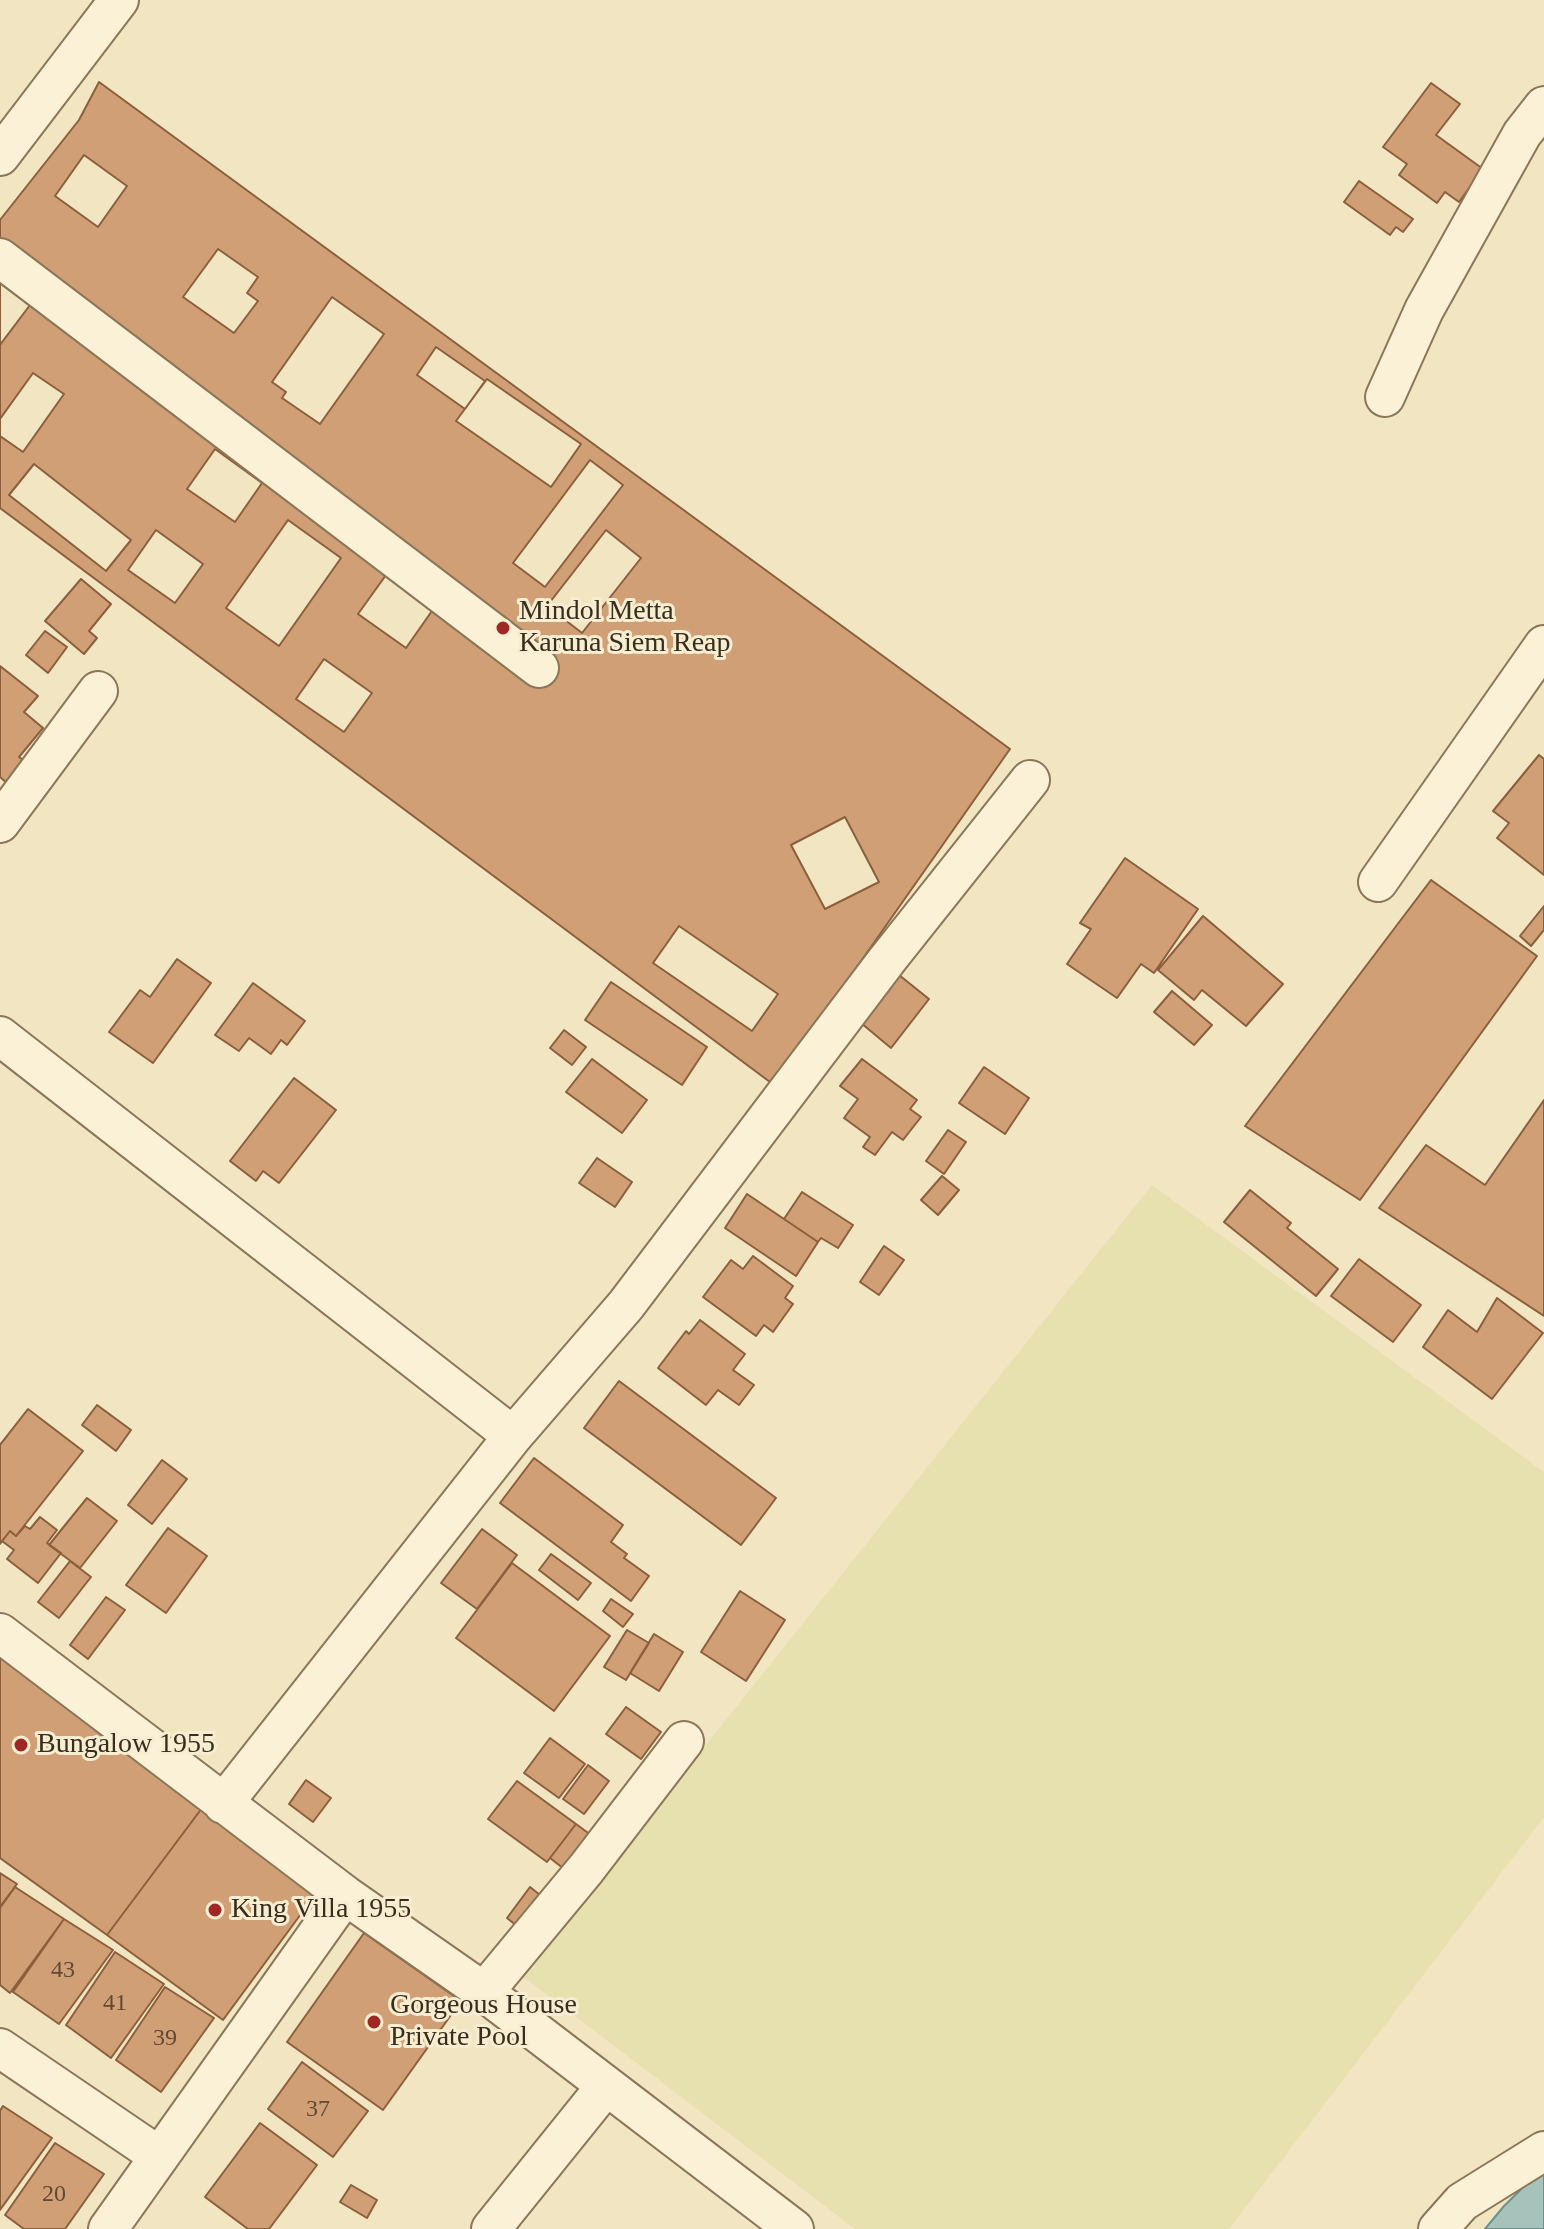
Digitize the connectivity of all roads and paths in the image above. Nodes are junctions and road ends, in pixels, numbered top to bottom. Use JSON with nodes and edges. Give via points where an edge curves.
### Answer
{"nodes":[{"id":1,"x":119,"y":0,"type":"edge"},
{"id":2,"x":1544,"y":106,"type":"edge"},
{"id":3,"x":0,"y":156,"type":"edge"},
{"id":4,"x":0,"y":258,"type":"edge"},
{"id":5,"x":1385,"y":397,"type":"dead end"},
{"id":6,"x":1544,"y":645,"type":"edge"},
{"id":7,"x":539,"y":668,"type":"dead end"},
{"id":8,"x":98,"y":691,"type":"dead end"},
{"id":9,"x":1030,"y":780,"type":"dead end"},
{"id":10,"x":0,"y":823,"type":"edge"},
{"id":11,"x":1378,"y":882,"type":"dead end"},
{"id":12,"x":0,"y":1036,"type":"edge"},
{"id":13,"x":513,"y":1436,"type":"junction"},
{"id":14,"x":0,"y":1633,"type":"edge"},
{"id":15,"x":684,"y":1741,"type":"dead end"},
{"id":16,"x":223,"y":1804,"type":"junction"},
{"id":17,"x":345,"y":1895,"type":"junction"},
{"id":18,"x":484,"y":1992,"type":"junction"},
{"id":19,"x":0,"y":2048,"type":"edge"},
{"id":20,"x":606,"y":2086,"type":"junction"},
{"id":21,"x":1544,"y":2151,"type":"edge"},
{"id":22,"x":159,"y":2156,"type":"junction"},
{"id":23,"x":108,"y":2229,"type":"edge"},
{"id":24,"x":491,"y":2229,"type":"edge"},
{"id":25,"x":794,"y":2229,"type":"edge"},
{"id":26,"x":1438,"y":2229,"type":"edge"}],
"edges":[{"from":1,"to":3,"type":"street"},
{"from":2,"to":5,"type":"street","via":[[1522,134],[1424,310]]},
{"from":4,"to":7,"type":"street"},
{"from":6,"to":11,"type":"street"},
{"from":8,"to":10,"type":"street"},
{"from":9,"to":13,"type":"street","via":[[626,1305]]},
{"from":12,"to":13,"type":"street"},
{"from":13,"to":16,"type":"street"},
{"from":14,"to":16,"type":"street"},
{"from":15,"to":18,"type":"street"},
{"from":16,"to":17,"type":"street"},
{"from":17,"to":18,"type":"street"},
{"from":17,"to":22,"type":"street"},
{"from":18,"to":20,"type":"street"},
{"from":19,"to":22,"type":"street"},
{"from":20,"to":24,"type":"street"},
{"from":20,"to":25,"type":"street"},
{"from":21,"to":26,"type":"street","via":[[1462,2202]]},
{"from":22,"to":23,"type":"street"}]}
